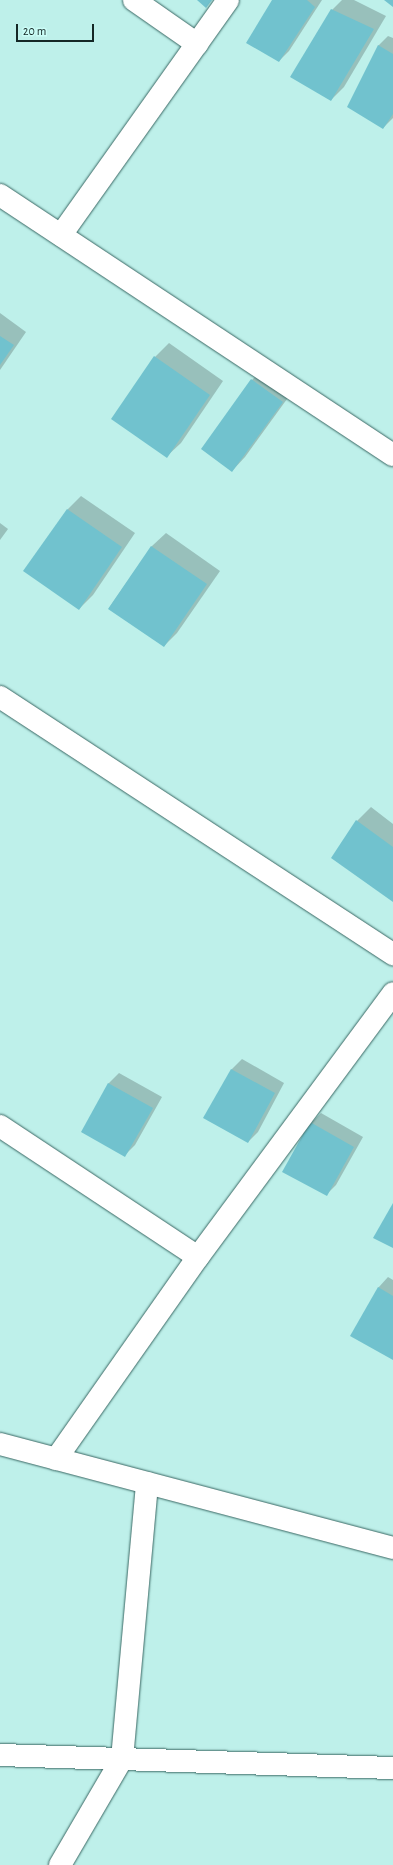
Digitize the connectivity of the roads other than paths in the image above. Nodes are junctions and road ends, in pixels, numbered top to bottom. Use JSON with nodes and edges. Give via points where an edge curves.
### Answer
{"nodes":[{"id":1,"x":134,"y":0,"type":"edge"},
{"id":2,"x":228,"y":0,"type":"edge"},
{"id":3,"x":197,"y":44,"type":"junction"},
{"id":4,"x":0,"y":195,"type":"edge"},
{"id":5,"x":61,"y":235,"type":"junction"},
{"id":6,"x":393,"y":455,"type":"edge"},
{"id":7,"x":0,"y":697,"type":"edge"},
{"id":8,"x":393,"y":954,"type":"edge"},
{"id":9,"x":393,"y":993,"type":"edge"},
{"id":10,"x":0,"y":1126,"type":"edge"},
{"id":11,"x":198,"y":1257,"type":"junction"},
{"id":12,"x":0,"y":1444,"type":"edge"},
{"id":13,"x":56,"y":1459,"type":"junction"},
{"id":14,"x":146,"y":1483,"type":"junction"},
{"id":15,"x":393,"y":1548,"type":"edge"},
{"id":16,"x":0,"y":1755,"type":"edge"},
{"id":17,"x":122,"y":1760,"type":"junction"},
{"id":18,"x":393,"y":1768,"type":"edge"},
{"id":19,"x":60,"y":1865,"type":"edge"}],
"edges":[{"from":1,"to":3,"type":"street"},
{"from":2,"to":3,"type":"street"},
{"from":3,"to":5,"type":"street"},
{"from":4,"to":5,"type":"street"},
{"from":5,"to":6,"type":"street"},
{"from":7,"to":8,"type":"street"},
{"from":9,"to":11,"type":"street"},
{"from":10,"to":11,"type":"street"},
{"from":11,"to":13,"type":"street"},
{"from":12,"to":13,"type":"street"},
{"from":13,"to":14,"type":"street"},
{"from":14,"to":15,"type":"street"},
{"from":14,"to":17,"type":"street"},
{"from":16,"to":17,"type":"street"},
{"from":17,"to":18,"type":"street"},
{"from":17,"to":19,"type":"street"}]}
